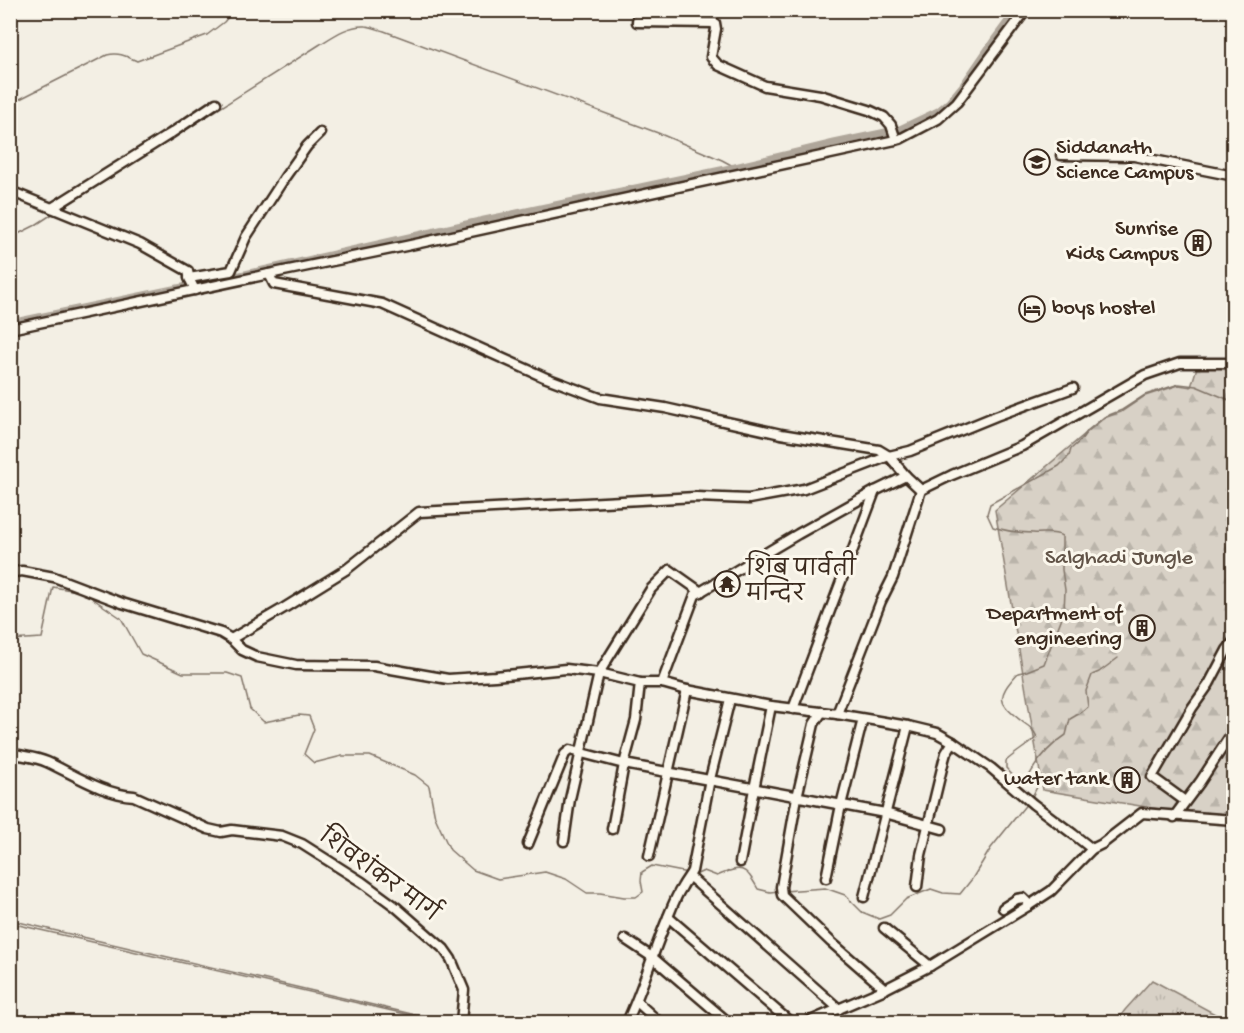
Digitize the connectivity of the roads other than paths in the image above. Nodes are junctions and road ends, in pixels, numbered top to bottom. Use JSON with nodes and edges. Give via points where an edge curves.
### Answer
{"nodes":[{"id":1,"x":638,"y":10,"type":"edge"},
{"id":2,"x":1026,"y":10,"type":"edge"},
{"id":3,"x":216,"y":103,"type":"dead end"},
{"id":4,"x":320,"y":132,"type":"dead end"},
{"id":5,"x":894,"y":135,"type":"junction"},
{"id":6,"x":1060,"y":155,"type":"dead end"},
{"id":7,"x":1233,"y":176,"type":"edge"},
{"id":8,"x":10,"y":191,"type":"edge"},
{"id":9,"x":56,"y":210,"type":"junction"},
{"id":10,"x":269,"y":274,"type":"junction"},
{"id":11,"x":192,"y":284,"type":"junction"},
{"id":12,"x":10,"y":329,"type":"edge"},
{"id":13,"x":1233,"y":363,"type":"edge"},
{"id":14,"x":1073,"y":388,"type":"dead end"},
{"id":15,"x":889,"y":456,"type":"junction"},
{"id":16,"x":906,"y":476,"type":"junction"},
{"id":17,"x":921,"y":490,"type":"junction"},
{"id":18,"x":875,"y":491,"type":"junction"},
{"id":19,"x":10,"y":575,"type":"edge"},
{"id":20,"x":701,"y":592,"type":"junction"},
{"id":21,"x":231,"y":639,"type":"junction"},
{"id":22,"x":1233,"y":641,"type":"edge"},
{"id":23,"x":599,"y":673,"type":"junction"},
{"id":24,"x":640,"y":682,"type":"junction"},
{"id":25,"x":662,"y":683,"type":"junction"},
{"id":26,"x":687,"y":690,"type":"junction"},
{"id":27,"x":730,"y":699,"type":"junction"},
{"id":28,"x":771,"y":706,"type":"junction"},
{"id":29,"x":793,"y":710,"type":"junction"},
{"id":30,"x":822,"y":712,"type":"junction"},
{"id":31,"x":837,"y":714,"type":"junction"},
{"id":32,"x":863,"y":719,"type":"junction"},
{"id":33,"x":908,"y":726,"type":"junction"},
{"id":34,"x":1233,"y":730,"type":"edge"},
{"id":35,"x":953,"y":742,"type":"junction"},
{"id":36,"x":581,"y":752,"type":"junction"},
{"id":37,"x":10,"y":753,"type":"edge"},
{"id":38,"x":624,"y":764,"type":"junction"},
{"id":39,"x":669,"y":772,"type":"junction"},
{"id":40,"x":710,"y":779,"type":"junction"},
{"id":41,"x":754,"y":789,"type":"junction"},
{"id":42,"x":797,"y":797,"type":"junction"},
{"id":43,"x":1185,"y":801,"type":"junction"},
{"id":44,"x":841,"y":805,"type":"junction"},
{"id":45,"x":885,"y":813,"type":"junction"},
{"id":46,"x":1174,"y":817,"type":"junction"},
{"id":47,"x":1233,"y":820,"type":"edge"},
{"id":48,"x":928,"y":824,"type":"junction"},
{"id":49,"x":612,"y":829,"type":"dead end"},
{"id":50,"x":942,"y":829,"type":"dead end"},
{"id":51,"x":564,"y":841,"type":"dead end"},
{"id":52,"x":528,"y":844,"type":"dead end"},
{"id":53,"x":1092,"y":849,"type":"junction"},
{"id":54,"x":649,"y":856,"type":"dead end"},
{"id":55,"x":740,"y":862,"type":"dead end"},
{"id":56,"x":691,"y":874,"type":"junction"},
{"id":57,"x":826,"y":878,"type":"dead end"},
{"id":58,"x":917,"y":886,"type":"dead end"},
{"id":59,"x":864,"y":897,"type":"dead end"},
{"id":60,"x":1028,"y":906,"type":"junction"},
{"id":61,"x":1003,"y":908,"type":"dead end"},
{"id":62,"x":668,"y":917,"type":"junction"},
{"id":63,"x":884,"y":928,"type":"dead end"},
{"id":64,"x":625,"y":939,"type":"dead end"},
{"id":65,"x":652,"y":957,"type":"junction"},
{"id":66,"x":930,"y":966,"type":"junction"},
{"id":67,"x":885,"y":989,"type":"junction"},
{"id":68,"x":637,"y":1002,"type":"junction"},
{"id":69,"x":839,"y":1008,"type":"junction"},
{"id":70,"x":811,"y":1022,"type":"edge"},
{"id":71,"x":461,"y":1023,"type":"edge"},
{"id":72,"x":627,"y":1023,"type":"edge"},
{"id":73,"x":659,"y":1023,"type":"edge"},
{"id":74,"x":728,"y":1023,"type":"edge"},
{"id":75,"x":790,"y":1023,"type":"edge"}],
"edges":[{"from":1,"to":5,"type":"street","via":[[637,22],[715,23],[711,57],[718,65],[765,86],[820,95],[869,110],[884,117]]},
{"from":2,"to":5,"type":"street","via":[[957,102],[938,119],[900,139]]},
{"from":3,"to":9,"type":"street"},
{"from":4,"to":11,"type":"street","via":[[246,237],[231,272]]},
{"from":5,"to":10,"type":"street"},
{"from":6,"to":7,"type":"street","via":[[1134,156]]},
{"from":8,"to":9,"type":"street"},
{"from":9,"to":11,"type":"street","via":[[140,244],[188,271]]},
{"from":10,"to":11,"type":"street"},
{"from":10,"to":15,"type":"street","via":[[274,284],[382,304],[600,398],[879,450]]},
{"from":11,"to":12,"type":"street"},
{"from":13,"to":17,"type":"street","via":[[1180,363],[1145,375],[1022,446]]},
{"from":14,"to":15,"type":"street"},
{"from":15,"to":16,"type":"street"},
{"from":15,"to":21,"type":"street","via":[[804,489],[749,499],[696,497],[419,512],[346,569]]},
{"from":16,"to":17,"type":"street"},
{"from":16,"to":18,"type":"street"},
{"from":17,"to":31,"type":"street","via":[[893,577]]},
{"from":18,"to":20,"type":"street"},
{"from":18,"to":29,"type":"street"},
{"from":19,"to":21,"type":"street","via":[[22,571],[54,577]]},
{"from":20,"to":23,"type":"street","via":[[670,570],[651,589]]},
{"from":20,"to":25,"type":"street","via":[[695,596]]},
{"from":21,"to":23,"type":"street","via":[[257,657],[296,665],[374,666],[448,679],[566,669]]},
{"from":22,"to":43,"type":"street","via":[[1152,777]]},
{"from":23,"to":24,"type":"street"},
{"from":23,"to":36,"type":"street"},
{"from":24,"to":25,"type":"street"},
{"from":24,"to":38,"type":"street","via":[[636,720]]},
{"from":25,"to":26,"type":"street"},
{"from":26,"to":27,"type":"street"},
{"from":26,"to":39,"type":"street"},
{"from":27,"to":28,"type":"street"},
{"from":27,"to":40,"type":"street"},
{"from":28,"to":29,"type":"street"},
{"from":28,"to":41,"type":"street"},
{"from":29,"to":30,"type":"street"},
{"from":30,"to":31,"type":"street"},
{"from":30,"to":42,"type":"street","via":[[814,724]]},
{"from":31,"to":32,"type":"street"},
{"from":32,"to":33,"type":"street"},
{"from":32,"to":44,"type":"street"},
{"from":33,"to":35,"type":"street"},
{"from":33,"to":45,"type":"street"},
{"from":34,"to":43,"type":"street"},
{"from":35,"to":48,"type":"street","via":[[946,753]]},
{"from":35,"to":53,"type":"street"},
{"from":36,"to":38,"type":"street"},
{"from":36,"to":51,"type":"street"},
{"from":36,"to":52,"type":"street","via":[[570,750],[565,754]]},
{"from":37,"to":71,"type":"street","name":"शिवशंकर मार्ग","via":[[44,761],[103,789],[134,796],[208,829],[282,836],[302,844],[396,907],[444,949],[464,990]]},
{"from":38,"to":39,"type":"street"},
{"from":38,"to":49,"type":"street"},
{"from":39,"to":40,"type":"street"},
{"from":39,"to":54,"type":"street"},
{"from":40,"to":41,"type":"street"},
{"from":40,"to":56,"type":"street"},
{"from":41,"to":42,"type":"street"},
{"from":41,"to":55,"type":"street"},
{"from":42,"to":44,"type":"street"},
{"from":42,"to":67,"type":"street","via":[[782,891],[831,942]]},
{"from":43,"to":46,"type":"street"},
{"from":44,"to":45,"type":"street"},
{"from":44,"to":57,"type":"street"},
{"from":45,"to":48,"type":"street"},
{"from":45,"to":59,"type":"street"},
{"from":46,"to":47,"type":"street"},
{"from":46,"to":53,"type":"street","via":[[1142,813]]},
{"from":48,"to":50,"type":"street"},
{"from":48,"to":58,"type":"street"},
{"from":53,"to":60,"type":"street","via":[[1051,891]]},
{"from":56,"to":62,"type":"street"},
{"from":56,"to":69,"type":"street"},
{"from":60,"to":61,"type":"street","via":[[1023,898]]},
{"from":60,"to":66,"type":"street"},
{"from":62,"to":65,"type":"street"},
{"from":62,"to":75,"type":"street"},
{"from":63,"to":66,"type":"street"},
{"from":64,"to":65,"type":"street"},
{"from":65,"to":68,"type":"street"},
{"from":65,"to":74,"type":"street"},
{"from":66,"to":67,"type":"street"},
{"from":67,"to":69,"type":"street"},
{"from":68,"to":72,"type":"street"},
{"from":68,"to":73,"type":"street"},
{"from":69,"to":70,"type":"street"}]}
